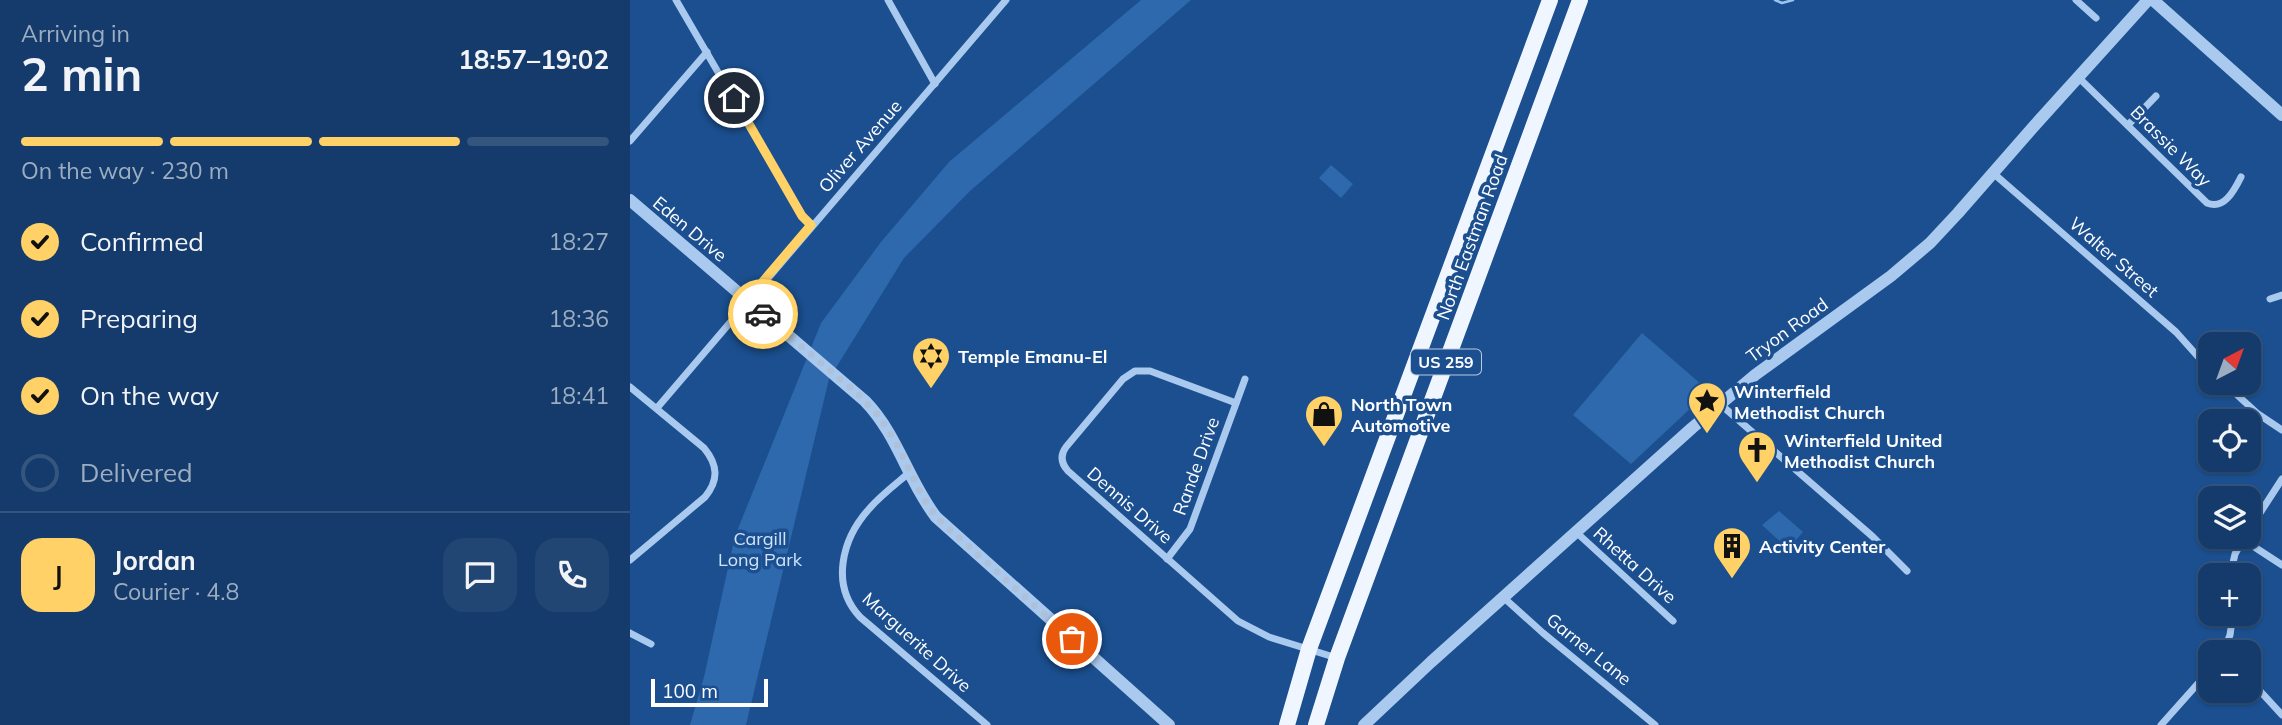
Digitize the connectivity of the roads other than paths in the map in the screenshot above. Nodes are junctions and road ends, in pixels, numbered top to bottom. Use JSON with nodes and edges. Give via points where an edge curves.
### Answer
{"nodes":[{"id":1,"x":676,"y":0,"type":"edge"},
{"id":2,"x":888,"y":0,"type":"edge"},
{"id":3,"x":1006,"y":0,"type":"edge"},
{"id":4,"x":1550,"y":0,"type":"edge"},
{"id":5,"x":1580,"y":0,"type":"edge"},
{"id":6,"x":2076,"y":0,"type":"edge"},
{"id":7,"x":2148,"y":0,"type":"edge"},
{"id":8,"x":2153,"y":0,"type":"edge"},
{"id":9,"x":2096,"y":18,"type":"dead end"},
{"id":10,"x":707,"y":52,"type":"junction"},
{"id":11,"x":2078,"y":77,"type":"junction"},
{"id":12,"x":934,"y":84,"type":"junction"},
{"id":13,"x":2156,"y":96,"type":"dead end"},
{"id":14,"x":2282,"y":115,"type":"edge"},
{"id":15,"x":2128,"y":125,"type":"junction"},
{"id":16,"x":630,"y":141,"type":"edge"},
{"id":17,"x":1495,"y":150,"type":"junction"},
{"id":18,"x":1521,"y":160,"type":"junction"},
{"id":19,"x":1993,"y":173,"type":"junction"},
{"id":20,"x":2241,"y":177,"type":"dead end"},
{"id":21,"x":630,"y":200,"type":"edge"},
{"id":22,"x":811,"y":225,"type":"junction"},
{"id":23,"x":2282,"y":295,"type":"edge"},
{"id":24,"x":2270,"y":299,"type":"dead end"},
{"id":25,"x":747,"y":300,"type":"junction"},
{"id":26,"x":2198,"y":357,"type":"edge"},
{"id":27,"x":1245,"y":379,"type":"dead end"},
{"id":28,"x":630,"y":387,"type":"edge"},
{"id":29,"x":2238,"y":396,"type":"edge"},
{"id":30,"x":1236,"y":403,"type":"junction"},
{"id":31,"x":1720,"y":404,"type":"junction"},
{"id":32,"x":657,"y":408,"type":"junction"},
{"id":33,"x":2282,"y":430,"type":"edge"},
{"id":34,"x":910,"y":472,"type":"junction"},
{"id":35,"x":2282,"y":479,"type":"edge"},
{"id":36,"x":2261,"y":511,"type":"edge"},
{"id":37,"x":1359,"y":515,"type":"junction"},
{"id":38,"x":1385,"y":526,"type":"junction"},
{"id":39,"x":1576,"y":532,"type":"junction"},
{"id":40,"x":2258,"y":549,"type":"edge"},
{"id":41,"x":1167,"y":559,"type":"junction"},
{"id":42,"x":630,"y":560,"type":"edge"},
{"id":43,"x":2282,"y":565,"type":"edge"},
{"id":44,"x":1907,"y":571,"type":"dead end"},
{"id":45,"x":1503,"y":597,"type":"junction"},
{"id":46,"x":1674,"y":621,"type":"dead end"},
{"id":47,"x":630,"y":633,"type":"edge"},
{"id":48,"x":651,"y":644,"type":"dead end"},
{"id":49,"x":1309,"y":649,"type":"junction"},
{"id":50,"x":1337,"y":658,"type":"junction"},
{"id":51,"x":2198,"y":683,"type":"edge"},
{"id":52,"x":2261,"y":692,"type":"edge"},
{"id":53,"x":2282,"y":715,"type":"edge"},
{"id":54,"x":987,"y":725,"type":"edge"},
{"id":55,"x":1169,"y":725,"type":"edge"},
{"id":56,"x":1287,"y":725,"type":"edge"},
{"id":57,"x":1316,"y":725,"type":"edge"},
{"id":58,"x":1364,"y":725,"type":"edge"},
{"id":59,"x":1655,"y":725,"type":"edge"},
{"id":60,"x":2161,"y":725,"type":"edge"}],
"edges":[{"from":1,"to":10,"type":"street"},
{"from":2,"to":12,"type":"street"},
{"from":3,"to":12,"type":"street","name":"Oliver Avenue"},
{"from":4,"to":17,"type":"main road","name":"North Eastman Road","number":"US 259"},
{"from":5,"to":18,"type":"main road","name":"North Eastman Road","number":"US 259"},
{"from":6,"to":9,"type":"street"},
{"from":7,"to":11,"type":"street","name":"Tryon Road"},
{"from":8,"to":14,"type":"street"},
{"from":10,"to":16,"type":"street"},
{"from":10,"to":22,"type":"street"},
{"from":11,"to":15,"type":"street","name":"Brassie Way"},
{"from":11,"to":19,"type":"street","name":"Tryon Road"},
{"from":12,"to":22,"type":"street","name":"Oliver Avenue"},
{"from":13,"to":15,"type":"street"},
{"from":15,"to":20,"type":"street","name":"Brassie Way","via":[[2209,204],[2223,202]]},
{"from":17,"to":18,"type":"main road"},
{"from":17,"to":37,"type":"main road","name":"North Eastman Road","number":"US 259"},
{"from":18,"to":38,"type":"main road","name":"North Eastman Road","number":"US 259"},
{"from":19,"to":26,"type":"street","name":"Walter Street","via":[[2176,332]]},
{"from":19,"to":31,"type":"street","name":"Tryon Road","via":[[1914,257]]},
{"from":21,"to":25,"type":"street","name":"Eden Drive"},
{"from":22,"to":25,"type":"street","name":"Oliver Avenue"},
{"from":23,"to":24,"type":"street"},
{"from":25,"to":32,"type":"street","name":"Oliver Avenue"},
{"from":25,"to":34,"type":"street","name":"Eden Drive","via":[[872,408]]},
{"from":27,"to":30,"type":"street","name":"Rande Drive"},
{"from":28,"to":32,"type":"street"},
{"from":29,"to":33,"type":"street"},
{"from":30,"to":41,"type":"street","name":"Rande Drive","via":[[1190,529]]},
{"from":30,"to":41,"type":"street","name":"Dennis Drive","via":[[1139,370],[1123,379],[1064,449],[1062,462],[1068,471]]},
{"from":31,"to":39,"type":"street","name":"Tryon Road"},
{"from":31,"to":44,"type":"street"},
{"from":32,"to":42,"type":"street","via":[[704,448],[713,461],[714,484],[705,497]]},
{"from":34,"to":54,"type":"street","name":"Marguerite Drive","via":[[872,505],[859,523],[842,567],[842,586],[860,617]]},
{"from":34,"to":55,"type":"street","name":"Eden Drive","via":[[926,504],[947,528]]},
{"from":35,"to":36,"type":"street"},
{"from":37,"to":38,"type":"main road"},
{"from":37,"to":49,"type":"main road","name":"North Eastman Road","number":"US 259"},
{"from":38,"to":50,"type":"main road","name":"North Eastman Road","number":"US 259"},
{"from":39,"to":45,"type":"street","name":"Tryon Road"},
{"from":39,"to":46,"type":"street","name":"Rhetta Drive"},
{"from":40,"to":43,"type":"street"},
{"from":41,"to":49,"type":"street","name":"Dennis Drive","via":[[1247,627]]},
{"from":45,"to":58,"type":"street","name":"Tryon Road"},
{"from":45,"to":59,"type":"street","name":"Garner Lane"},
{"from":47,"to":48,"type":"street"},
{"from":49,"to":50,"type":"street","name":"Dennis Drive"},
{"from":49,"to":56,"type":"main road","name":"North Eastman Road","number":"US 259"},
{"from":50,"to":57,"type":"main road","name":"North Eastman Road","number":"US 259"},
{"from":51,"to":60,"type":"street"},
{"from":52,"to":53,"type":"street"}]}
